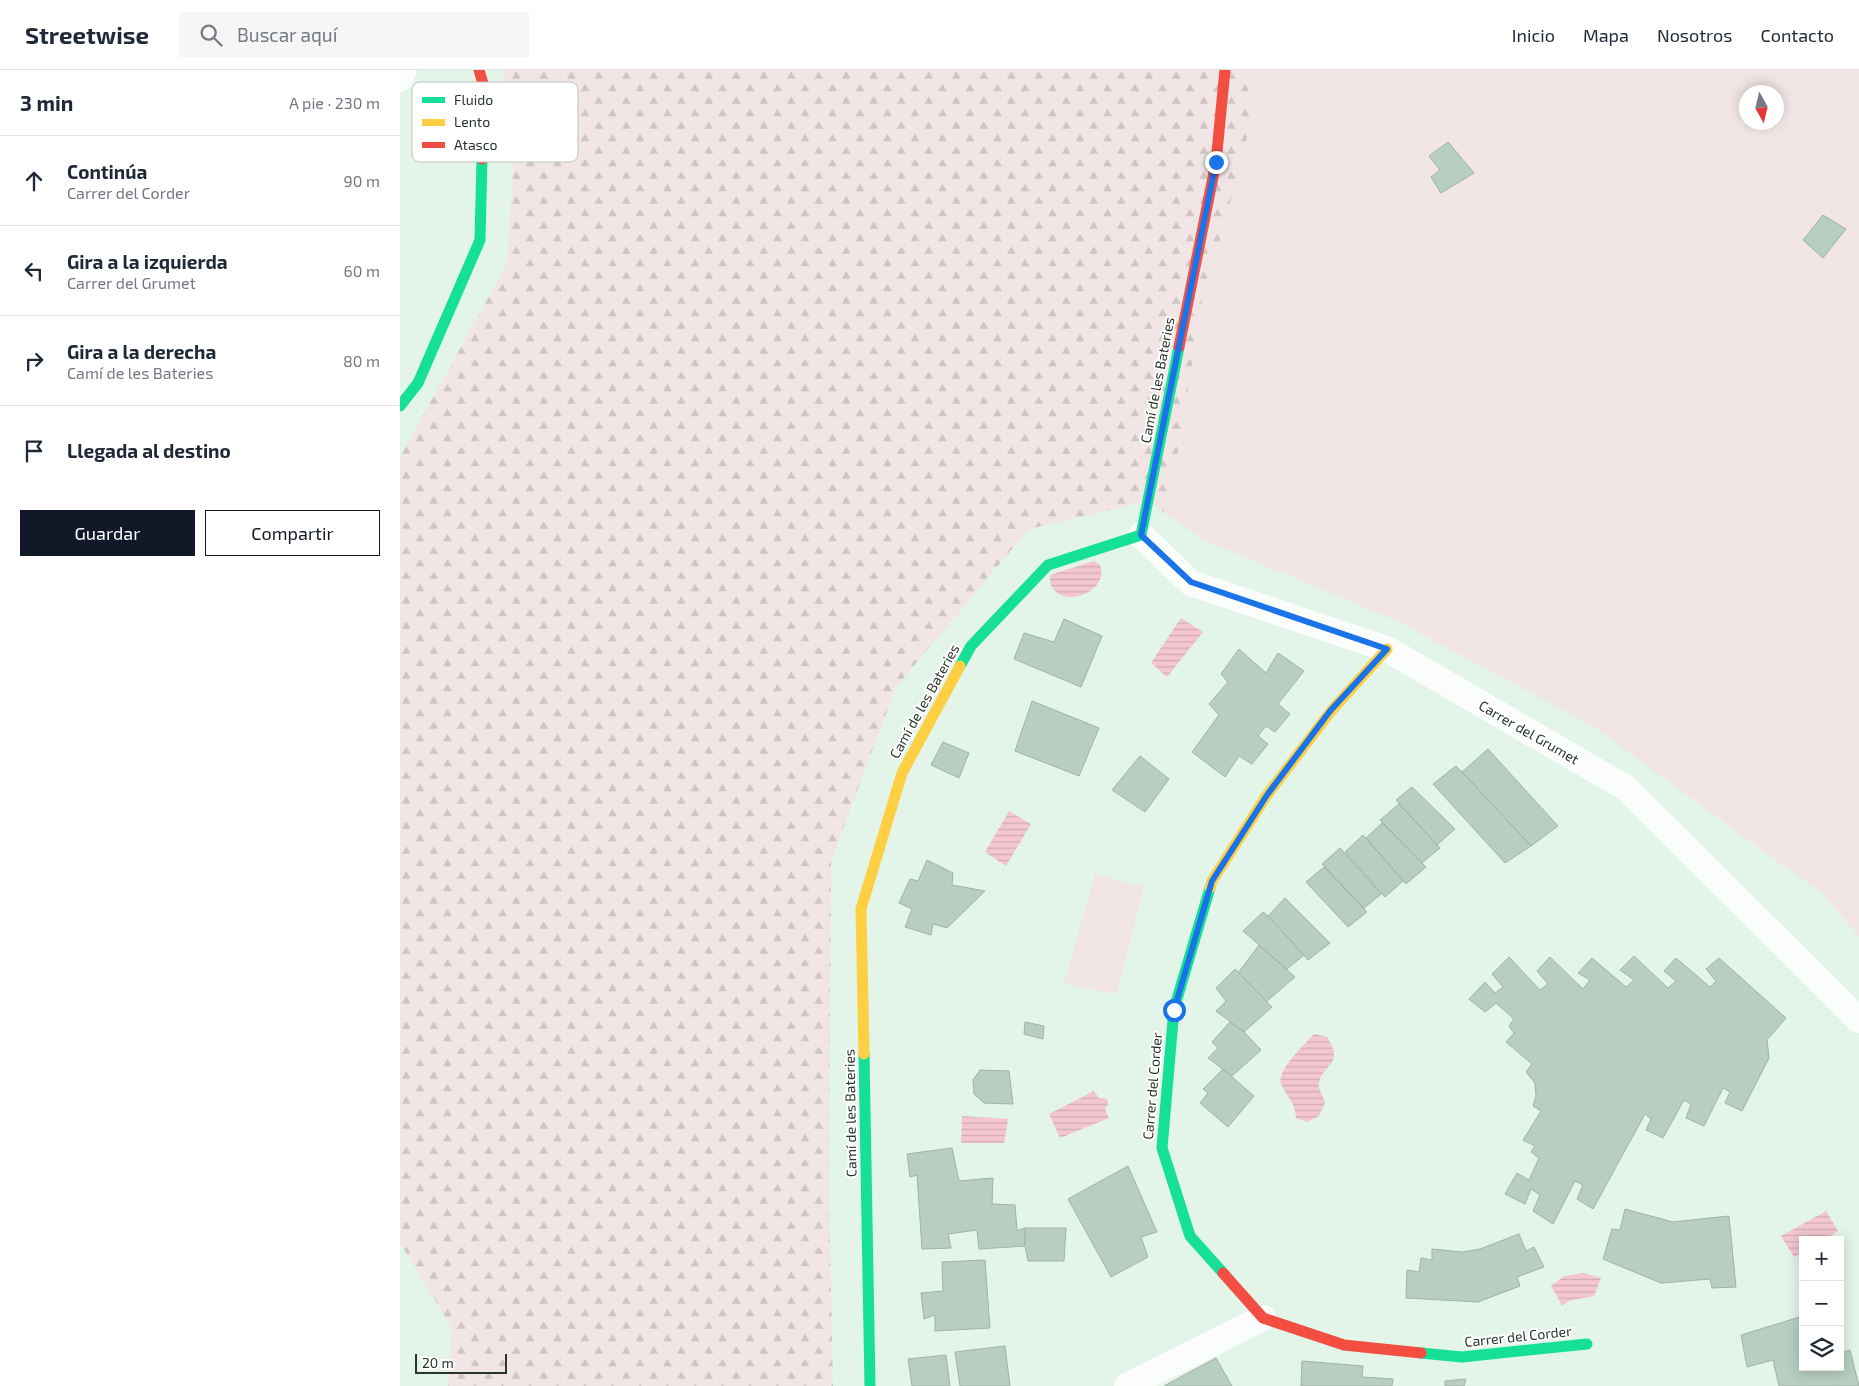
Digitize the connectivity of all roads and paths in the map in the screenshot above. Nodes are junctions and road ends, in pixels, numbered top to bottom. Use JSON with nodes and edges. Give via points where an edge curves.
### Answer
{"nodes":[{"id":1,"x":404,"y":70,"type":"edge"},
{"id":2,"x":479,"y":70,"type":"edge"},
{"id":3,"x":1225,"y":70,"type":"edge"},
{"id":4,"x":400,"y":79,"type":"edge"},
{"id":5,"x":483,"y":82,"type":"edge"},
{"id":6,"x":482,"y":162,"type":"edge"},
{"id":7,"x":400,"y":406,"type":"edge"},
{"id":8,"x":1141,"y":535,"type":"junction"},
{"id":9,"x":1387,"y":649,"type":"junction"},
{"id":10,"x":1859,"y":1020,"type":"edge"},
{"id":11,"x":1263,"y":1318,"type":"junction"},
{"id":12,"x":1587,"y":1344,"type":"dead end"},
{"id":13,"x":870,"y":1386,"type":"edge"},
{"id":14,"x":1127,"y":1386,"type":"edge"}],
"edges":[{"from":1,"to":4,"type":"street"},
{"from":2,"to":5,"type":"street"},
{"from":3,"to":8,"type":"street","name":"Camí de les Bateries","via":[[1216,162]]},
{"from":6,"to":7,"type":"street","via":[[480,240],[418,383]]},
{"from":8,"to":9,"type":"street","name":"Carrer del Grumet","via":[[1191,582]]},
{"from":8,"to":13,"type":"street","name":"Camí de les Bateries","via":[[1048,565],[971,646],[902,773],[861,909]]},
{"from":9,"to":10,"type":"street","name":"Carrer del Grumet","via":[[1626,788]]},
{"from":9,"to":11,"type":"street","name":"Carrer del Corder","via":[[1330,711],[1278,780],[1212,881],[1174,1010],[1162,1148],[1190,1236]]},
{"from":11,"to":12,"type":"street","name":"Carrer del Corder","via":[[1344,1345],[1462,1357]]},
{"from":11,"to":14,"type":"street"}]}
